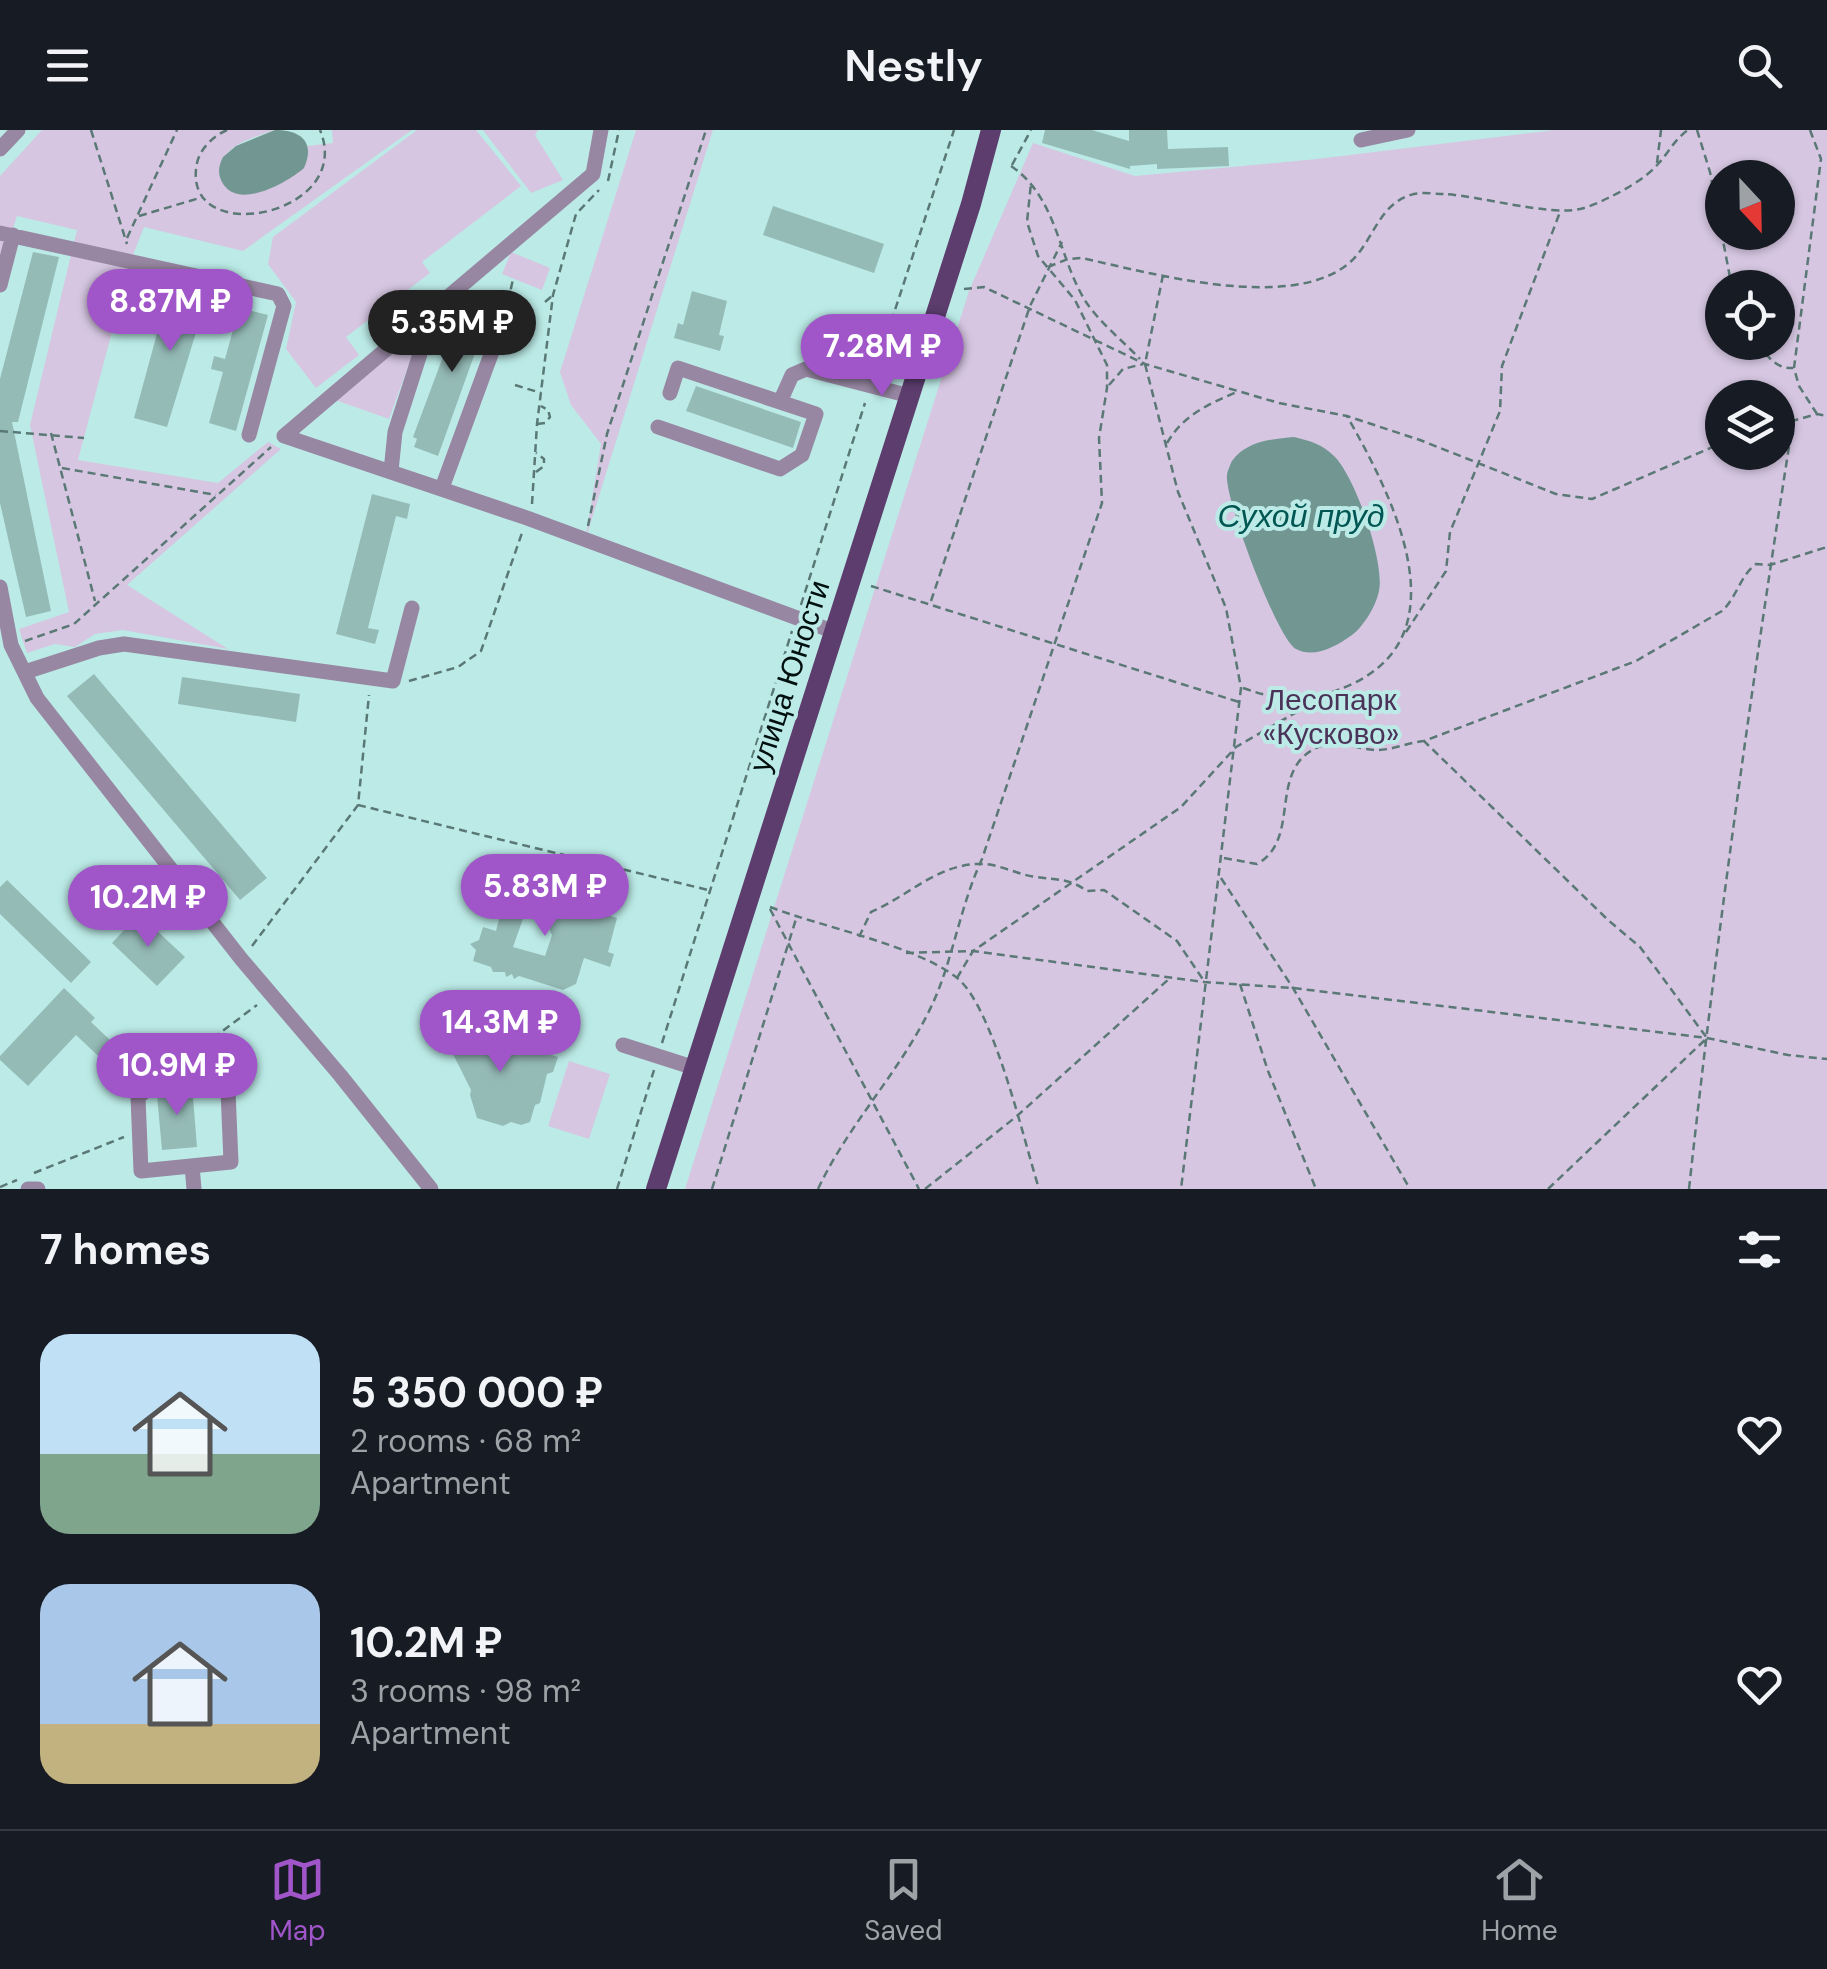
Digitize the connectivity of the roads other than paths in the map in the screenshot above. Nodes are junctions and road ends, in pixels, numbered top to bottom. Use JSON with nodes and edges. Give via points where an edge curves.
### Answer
{"nodes":[{"id":1,"x":18,"y":130,"type":"edge"},
{"id":2,"x":601,"y":130,"type":"edge"},
{"id":3,"x":991,"y":130,"type":"edge"},
{"id":4,"x":1006,"y":130,"type":"edge"},
{"id":5,"x":1408,"y":130,"type":"edge"},
{"id":6,"x":1360,"y":140,"type":"dead end"},
{"id":7,"x":0,"y":149,"type":"edge"},
{"id":8,"x":978,"y":182,"type":"junction"},
{"id":9,"x":7,"y":234,"type":"edge"},
{"id":10,"x":0,"y":285,"type":"edge"},
{"id":11,"x":436,"y":307,"type":"junction"},
{"id":12,"x":505,"y":316,"type":"road end"},
{"id":13,"x":670,"y":393,"type":"dead end"},
{"id":14,"x":910,"y":396,"type":"junction"},
{"id":15,"x":780,"y":402,"type":"junction"},
{"id":16,"x":658,"y":427,"type":"dead end"},
{"id":17,"x":249,"y":435,"type":"dead end"},
{"id":18,"x":391,"y":472,"type":"junction"},
{"id":19,"x":442,"y":488,"type":"junction"},
{"id":20,"x":0,"y":586,"type":"edge"},
{"id":21,"x":412,"y":608,"type":"dead end"},
{"id":22,"x":834,"y":632,"type":"junction"},
{"id":23,"x":25,"y":672,"type":"junction"},
{"id":24,"x":622,"y":1045,"type":"dead end"},
{"id":25,"x":695,"y":1068,"type":"junction"},
{"id":26,"x":192,"y":1166,"type":"junction"},
{"id":27,"x":37,"y":1181,"type":"edge"},
{"id":28,"x":23,"y":1184,"type":"edge"},
{"id":29,"x":194,"y":1189,"type":"edge"},
{"id":30,"x":431,"y":1189,"type":"edge"},
{"id":31,"x":656,"y":1189,"type":"edge"}],
"edges":[{"from":1,"to":7,"type":"lane"},
{"from":2,"to":11,"type":"lane","via":[[593,174]]},
{"from":3,"to":8,"type":"main road","name":"улица Юности"},
{"from":4,"to":8,"type":"main road","name":"улица Юности"},
{"from":5,"to":6,"type":"lane"},
{"from":8,"to":14,"type":"main road","name":"улица Юности"},
{"from":9,"to":10,"type":"lane"},
{"from":9,"to":17,"type":"lane","via":[[278,294],[284,306]]},
{"from":11,"to":18,"type":"lane","via":[[395,432]]},
{"from":11,"to":18,"type":"lane","via":[[284,436]]},
{"from":12,"to":19,"type":"lane"},
{"from":13,"to":15,"type":"lane","via":[[678,368]]},
{"from":14,"to":15,"type":"lane","via":[[806,369],[792,376]]},
{"from":14,"to":22,"type":"main road","name":"улица Юности"},
{"from":15,"to":16,"type":"lane","via":[[816,414],[802,455],[780,468]]},
{"from":18,"to":19,"type":"lane"},
{"from":19,"to":22,"type":"lane"},
{"from":20,"to":23,"type":"lane","via":[[11,645]]},
{"from":21,"to":23,"type":"lane","via":[[392,682],[124,644]]},
{"from":22,"to":25,"type":"main road","name":"улица Юности"},
{"from":23,"to":30,"type":"lane","via":[[37,698],[242,960]]},
{"from":24,"to":25,"type":"lane"},
{"from":25,"to":31,"type":"main road","name":"улица Юности"},
{"from":26,"to":26,"type":"lane","via":[[231,1162],[226,1067],[170,1070],[138,1096],[141,1171]]},
{"from":26,"to":29,"type":"lane"},
{"from":27,"to":28,"type":"lane"}]}
